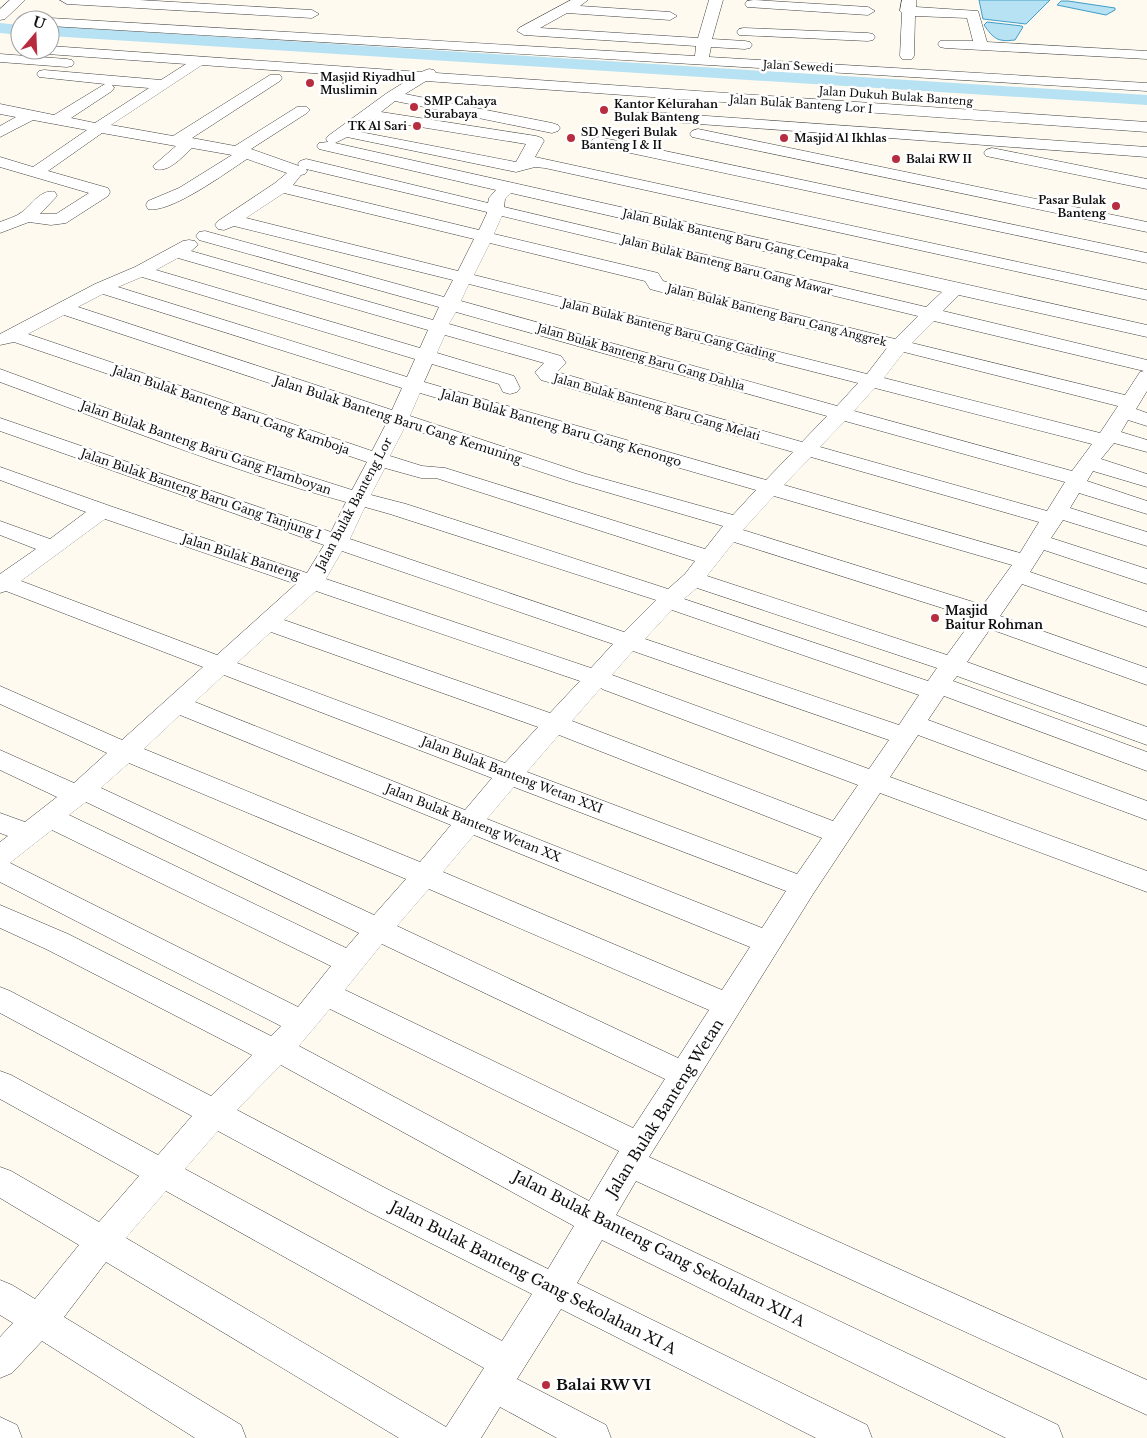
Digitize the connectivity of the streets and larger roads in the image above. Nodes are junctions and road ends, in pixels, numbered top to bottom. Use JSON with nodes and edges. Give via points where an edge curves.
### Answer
{"nodes":[{"id":1,"x":18,"y":0,"type":"edge"},
{"id":2,"x":67,"y":0,"type":"edge"},
{"id":3,"x":321,"y":0,"type":"edge"},
{"id":4,"x":581,"y":0,"type":"edge"},
{"id":5,"x":677,"y":0,"type":"edge"},
{"id":6,"x":716,"y":0,"type":"edge"},
{"id":7,"x":908,"y":5,"type":"edge"},
{"id":8,"x":751,"y":7,"type":"edge"},
{"id":9,"x":564,"y":9,"type":"junction"},
{"id":10,"x":592,"y":11,"type":"junction"},
{"id":11,"x":631,"y":13,"type":"junction"},
{"id":12,"x":941,"y":13,"type":"junction"},
{"id":13,"x":312,"y":14,"type":"junction"},
{"id":14,"x":670,"y":16,"type":"junction"},
{"id":15,"x":4,"y":18,"type":"edge"},
{"id":16,"x":869,"y":18,"type":"edge"},
{"id":17,"x":60,"y":23,"type":"edge"},
{"id":18,"x":524,"y":31,"type":"junction"},
{"id":19,"x":584,"y":34,"type":"junction"},
{"id":20,"x":623,"y":37,"type":"junction"},
{"id":21,"x":297,"y":38,"type":"junction"},
{"id":22,"x":742,"y":39,"type":"junction"},
{"id":23,"x":656,"y":40,"type":"junction"},
{"id":24,"x":704,"y":43,"type":"junction"},
{"id":25,"x":981,"y":46,"type":"junction"},
{"id":26,"x":484,"y":47,"type":"junction"},
{"id":27,"x":770,"y":47,"type":"dead end"},
{"id":28,"x":60,"y":51,"type":"edge"},
{"id":29,"x":943,"y":53,"type":"junction"},
{"id":30,"x":867,"y":54,"type":"dead end"},
{"id":31,"x":1147,"y":55,"type":"edge"},
{"id":32,"x":644,"y":57,"type":"junction"},
{"id":33,"x":0,"y":58,"type":"edge"},
{"id":34,"x":200,"y":60,"type":"junction"},
{"id":35,"x":702,"y":60,"type":"junction"},
{"id":36,"x":440,"y":61,"type":"junction"},
{"id":37,"x":1013,"y":62,"type":"dead end"},
{"id":38,"x":0,"y":70,"type":"edge"},
{"id":39,"x":186,"y":71,"type":"junction"},
{"id":40,"x":891,"y":71,"type":"junction"},
{"id":41,"x":275,"y":78,"type":"dead end"},
{"id":42,"x":164,"y":85,"type":"junction"},
{"id":43,"x":1147,"y":87,"type":"edge"},
{"id":44,"x":108,"y":88,"type":"dead end"},
{"id":45,"x":392,"y":96,"type":"junction"},
{"id":46,"x":216,"y":98,"type":"dead end"},
{"id":47,"x":535,"y":104,"type":"junction"},
{"id":48,"x":851,"y":108,"type":"junction"},
{"id":49,"x":0,"y":109,"type":"edge"},
{"id":50,"x":302,"y":110,"type":"dead end"},
{"id":51,"x":1147,"y":113,"type":"edge"},
{"id":52,"x":367,"y":114,"type":"junction"},
{"id":53,"x":30,"y":115,"type":"junction"},
{"id":54,"x":650,"y":117,"type":"dead end"},
{"id":55,"x":57,"y":120,"type":"junction"},
{"id":56,"x":1147,"y":127,"type":"edge"},
{"id":57,"x":98,"y":128,"type":"junction"},
{"id":58,"x":552,"y":128,"type":"dead end"},
{"id":59,"x":660,"y":130,"type":"junction"},
{"id":60,"x":844,"y":131,"type":"junction"},
{"id":61,"x":0,"y":132,"type":"edge"},
{"id":62,"x":342,"y":132,"type":"junction"},
{"id":63,"x":158,"y":138,"type":"junction"},
{"id":64,"x":986,"y":140,"type":"junction"},
{"id":65,"x":184,"y":141,"type":"junction"},
{"id":66,"x":599,"y":142,"type":"dead end"},
{"id":67,"x":325,"y":146,"type":"junction"},
{"id":68,"x":963,"y":148,"type":"dead end"},
{"id":69,"x":638,"y":150,"type":"junction"},
{"id":70,"x":242,"y":152,"type":"junction"},
{"id":71,"x":1147,"y":152,"type":"edge"},
{"id":72,"x":830,"y":161,"type":"junction"},
{"id":73,"x":0,"y":162,"type":"edge"},
{"id":74,"x":161,"y":166,"type":"dead end"},
{"id":75,"x":19,"y":167,"type":"junction"},
{"id":76,"x":296,"y":168,"type":"junction"},
{"id":77,"x":1147,"y":170,"type":"edge"},
{"id":78,"x":36,"y":172,"type":"junction"},
{"id":79,"x":525,"y":173,"type":"junction"},
{"id":80,"x":609,"y":177,"type":"junction"},
{"id":81,"x":0,"y":179,"type":"edge"},
{"id":82,"x":1147,"y":184,"type":"edge"},
{"id":83,"x":281,"y":187,"type":"junction"},
{"id":84,"x":508,"y":187,"type":"junction"},
{"id":85,"x":808,"y":188,"type":"junction"},
{"id":86,"x":49,"y":196,"type":"dead end"},
{"id":87,"x":154,"y":205,"type":"dead end"},
{"id":88,"x":495,"y":210,"type":"junction"},
{"id":89,"x":784,"y":216,"type":"junction"},
{"id":90,"x":27,"y":217,"type":"junction"},
{"id":91,"x":232,"y":220,"type":"junction"},
{"id":92,"x":1147,"y":227,"type":"edge"},
{"id":93,"x":0,"y":228,"type":"edge"},
{"id":94,"x":205,"y":236,"type":"junction"},
{"id":95,"x":484,"y":236,"type":"junction"},
{"id":96,"x":175,"y":252,"type":"junction"},
{"id":97,"x":1147,"y":258,"type":"edge"},
{"id":98,"x":141,"y":270,"type":"junction"},
{"id":99,"x":1043,"y":272,"type":"junction"},
{"id":100,"x":465,"y":278,"type":"junction"},
{"id":101,"x":101,"y":288,"type":"junction"},
{"id":102,"x":955,"y":289,"type":"junction"},
{"id":103,"x":1147,"y":295,"type":"edge"},
{"id":104,"x":452,"y":304,"type":"junction"},
{"id":105,"x":62,"y":308,"type":"junction"},
{"id":106,"x":929,"y":314,"type":"junction"},
{"id":107,"x":439,"y":326,"type":"junction"},
{"id":108,"x":1147,"y":331,"type":"edge"},
{"id":109,"x":6,"y":338,"type":"edge"},
{"id":110,"x":899,"y":346,"type":"junction"},
{"id":111,"x":427,"y":354,"type":"junction"},
{"id":112,"x":1147,"y":366,"type":"edge"},
{"id":113,"x":0,"y":376,"type":"edge"},
{"id":114,"x":872,"y":380,"type":"junction"},
{"id":115,"x":413,"y":385,"type":"junction"},
{"id":116,"x":510,"y":388,"type":"dead end"},
{"id":117,"x":1138,"y":402,"type":"edge"},
{"id":118,"x":841,"y":413,"type":"junction"},
{"id":119,"x":398,"y":420,"type":"junction"},
{"id":120,"x":0,"y":424,"type":"edge"},
{"id":121,"x":1107,"y":438,"type":"junction"},
{"id":122,"x":1147,"y":446,"type":"edge"},
{"id":123,"x":806,"y":448,"type":"junction"},
{"id":124,"x":378,"y":458,"type":"junction"},
{"id":125,"x":0,"y":474,"type":"edge"},
{"id":126,"x":1080,"y":475,"type":"junction"},
{"id":127,"x":1147,"y":481,"type":"edge"},
{"id":128,"x":771,"y":489,"type":"junction"},
{"id":129,"x":358,"y":498,"type":"junction"},
{"id":130,"x":1147,"y":508,"type":"edge"},
{"id":131,"x":102,"y":510,"type":"junction"},
{"id":132,"x":1055,"y":515,"type":"junction"},
{"id":133,"x":0,"y":528,"type":"edge"},
{"id":134,"x":733,"y":528,"type":"junction"},
{"id":135,"x":1147,"y":539,"type":"edge"},
{"id":136,"x":1038,"y":541,"type":"junction"},
{"id":137,"x":337,"y":542,"type":"junction"},
{"id":138,"x":53,"y":547,"type":"junction"},
{"id":139,"x":709,"y":558,"type":"junction"},
{"id":140,"x":1020,"y":568,"type":"junction"},
{"id":141,"x":1147,"y":577,"type":"edge"},
{"id":142,"x":693,"y":579,"type":"junction"},
{"id":143,"x":313,"y":581,"type":"junction"},
{"id":144,"x":2,"y":583,"type":"edge"},
{"id":145,"x":670,"y":599,"type":"junction"},
{"id":146,"x":990,"y":613,"type":"junction"},
{"id":147,"x":1147,"y":620,"type":"edge"},
{"id":148,"x":268,"y":623,"type":"junction"},
{"id":149,"x":629,"y":641,"type":"junction"},
{"id":150,"x":1147,"y":659,"type":"edge"},
{"id":151,"x":221,"y":664,"type":"junction"},
{"id":152,"x":1147,"y":677,"type":"edge"},
{"id":153,"x":602,"y":680,"type":"junction"},
{"id":154,"x":942,"y":681,"type":"junction"},
{"id":155,"x":0,"y":694,"type":"edge"},
{"id":156,"x":176,"y":704,"type":"junction"},
{"id":157,"x":555,"y":724,"type":"junction"},
{"id":158,"x":909,"y":730,"type":"junction"},
{"id":159,"x":1147,"y":736,"type":"edge"},
{"id":160,"x":125,"y":751,"type":"junction"},
{"id":161,"x":0,"y":759,"type":"edge"},
{"id":162,"x":1147,"y":762,"type":"edge"},
{"id":163,"x":510,"y":774,"type":"junction"},
{"id":164,"x":874,"y":782,"type":"junction"},
{"id":165,"x":80,"y":792,"type":"junction"},
{"id":166,"x":1147,"y":811,"type":"edge"},
{"id":167,"x":49,"y":817,"type":"junction"},
{"id":168,"x":0,"y":822,"type":"edge"},
{"id":169,"x":470,"y":822,"type":"junction"},
{"id":170,"x":27,"y":834,"type":"junction"},
{"id":171,"x":839,"y":834,"type":"junction"},
{"id":172,"x":0,"y":857,"type":"edge"},
{"id":173,"x":0,"y":870,"type":"edge"},
{"id":174,"x":426,"y":876,"type":"junction"},
{"id":175,"x":1147,"y":882,"type":"edge"},
{"id":176,"x":804,"y":887,"type":"junction"},
{"id":177,"x":0,"y":916,"type":"edge"},
{"id":178,"x":379,"y":929,"type":"junction"},
{"id":179,"x":769,"y":943,"type":"junction"},
{"id":180,"x":350,"y":963,"type":"junction"},
{"id":181,"x":326,"y":994,"type":"junction"},
{"id":182,"x":0,"y":999,"type":"edge"},
{"id":183,"x":729,"y":1006,"type":"junction"},
{"id":184,"x":303,"y":1023,"type":"junction"},
{"id":185,"x":276,"y":1050,"type":"junction"},
{"id":186,"x":685,"y":1075,"type":"junction"},
{"id":187,"x":0,"y":1084,"type":"edge"},
{"id":188,"x":215,"y":1112,"type":"junction"},
{"id":189,"x":635,"y":1155,"type":"junction"},
{"id":190,"x":162,"y":1174,"type":"junction"},
{"id":191,"x":0,"y":1181,"type":"edge"},
{"id":192,"x":594,"y":1220,"type":"junction"},
{"id":193,"x":102,"y":1242,"type":"junction"},
{"id":194,"x":554,"y":1290,"type":"junction"},
{"id":195,"x":0,"y":1296,"type":"edge"},
{"id":196,"x":40,"y":1320,"type":"junction"},
{"id":197,"x":0,"y":1361,"type":"edge"},
{"id":198,"x":500,"y":1374,"type":"junction"},
{"id":199,"x":1147,"y":1398,"type":"edge"},
{"id":200,"x":0,"y":1435,"type":"edge"},
{"id":201,"x":4,"y":1438,"type":"edge"},
{"id":202,"x":228,"y":1438,"type":"edge"},
{"id":203,"x":433,"y":1438,"type":"edge"},
{"id":204,"x":460,"y":1438,"type":"edge"},
{"id":205,"x":593,"y":1438,"type":"edge"},
{"id":206,"x":854,"y":1438,"type":"edge"},
{"id":207,"x":1045,"y":1438,"type":"edge"}],
"edges":[{"from":1,"to":15,"type":"street"},
{"from":2,"to":13,"type":"street"},
{"from":3,"to":13,"type":"street"},
{"from":4,"to":9,"type":"street"},
{"from":5,"to":14,"type":"street"},
{"from":6,"to":24,"type":"street"},
{"from":7,"to":12,"type":"street"},
{"from":7,"to":40,"type":"street","via":[[912,56],[890,55]]},
{"from":8,"to":16,"type":"street"},
{"from":8,"to":22,"type":"street"},
{"from":9,"to":10,"type":"street"},
{"from":9,"to":18,"type":"street"},
{"from":10,"to":11,"type":"street"},
{"from":10,"to":19,"type":"street"},
{"from":11,"to":14,"type":"street"},
{"from":11,"to":20,"type":"street"},
{"from":12,"to":25,"type":"street","via":[[973,14]]},
{"from":12,"to":29,"type":"street"},
{"from":13,"to":21,"type":"street"},
{"from":14,"to":23,"type":"street"},
{"from":16,"to":22,"type":"street"},
{"from":16,"to":30,"type":"street"},
{"from":17,"to":21,"type":"street"},
{"from":18,"to":19,"type":"street"},
{"from":18,"to":26,"type":"street"},
{"from":19,"to":20,"type":"street"},
{"from":20,"to":23,"type":"street"},
{"from":21,"to":36,"type":"street"},
{"from":22,"to":24,"type":"street"},
{"from":22,"to":27,"type":"street"},
{"from":23,"to":24,"type":"street"},
{"from":23,"to":32,"type":"street"},
{"from":24,"to":35,"type":"street"},
{"from":25,"to":29,"type":"street"},
{"from":25,"to":31,"type":"street"},
{"from":26,"to":32,"type":"street","name":"Jalan Sewedi"},
{"from":26,"to":36,"type":"street","name":"Jalan Sewedi"},
{"from":28,"to":34,"type":"street"},
{"from":29,"to":37,"type":"street"},
{"from":32,"to":35,"type":"street","name":"Jalan Sewedi"},
{"from":33,"to":39,"type":"street"},
{"from":34,"to":36,"type":"street"},
{"from":34,"to":39,"type":"street"},
{"from":35,"to":40,"type":"street","name":"Jalan Sewedi"},
{"from":36,"to":45,"type":"street"},
{"from":36,"to":47,"type":"street","name":"Jalan Bulak Banteng Lor I"},
{"from":36,"to":51,"type":"street","name":"Jalan Dukuh Bulak Banteng"},
{"from":38,"to":42,"type":"street"},
{"from":39,"to":42,"type":"street"},
{"from":40,"to":43,"type":"street","name":"Jalan Sewedi"},
{"from":41,"to":65,"type":"street"},
{"from":42,"to":57,"type":"street"},
{"from":44,"to":55,"type":"street"},
{"from":45,"to":47,"type":"street"},
{"from":45,"to":52,"type":"street"},
{"from":46,"to":63,"type":"street"},
{"from":47,"to":48,"type":"street","name":"Jalan Bulak Banteng Lor I"},
{"from":47,"to":58,"type":"street"},
{"from":48,"to":56,"type":"street","name":"Jalan Bulak Banteng Lor I"},
{"from":48,"to":60,"type":"street"},
{"from":49,"to":53,"type":"street","name":"Jalan Bulak Banteng Baru Gang Mawar"},
{"from":50,"to":70,"type":"street"},
{"from":52,"to":62,"type":"street"},
{"from":52,"to":79,"type":"street","via":[[536,141]]},
{"from":53,"to":55,"type":"street","name":"Jalan Bulak Banteng Baru Gang Mawar"},
{"from":53,"to":61,"type":"street"},
{"from":54,"to":59,"type":"street"},
{"from":55,"to":57,"type":"street","name":"Jalan Bulak Banteng Baru Gang Mawar"},
{"from":57,"to":63,"type":"street","name":"Jalan Bulak Banteng Baru Gang Mawar"},
{"from":57,"to":78,"type":"street"},
{"from":59,"to":60,"type":"street"},
{"from":59,"to":69,"type":"street"},
{"from":59,"to":72,"type":"street"},
{"from":60,"to":64,"type":"street"},
{"from":60,"to":72,"type":"street"},
{"from":62,"to":67,"type":"street"},
{"from":62,"to":79,"type":"street"},
{"from":63,"to":65,"type":"street","name":"Jalan Bulak Banteng Baru Gang Mawar"},
{"from":64,"to":71,"type":"street"},
{"from":64,"to":77,"type":"street"},
{"from":65,"to":70,"type":"street","name":"Jalan Bulak Banteng Baru Gang Mawar"},
{"from":65,"to":74,"type":"street"},
{"from":66,"to":69,"type":"street"},
{"from":67,"to":76,"type":"street"},
{"from":67,"to":84,"type":"street","name":"Jalan Bulak Banteng Baru Gang Cempaka"},
{"from":68,"to":82,"type":"street"},
{"from":69,"to":80,"type":"street"},
{"from":69,"to":85,"type":"street"},
{"from":70,"to":76,"type":"street","name":"Jalan Bulak Banteng Baru Gang Mawar"},
{"from":70,"to":87,"type":"street","via":[[184,192]]},
{"from":72,"to":85,"type":"street"},
{"from":72,"to":92,"type":"street"},
{"from":73,"to":75,"type":"street"},
{"from":75,"to":78,"type":"street"},
{"from":75,"to":81,"type":"street"},
{"from":76,"to":83,"type":"street"},
{"from":76,"to":88,"type":"street","name":"Jalan Bulak Banteng Baru Gang Mawar"},
{"from":78,"to":90,"type":"street","via":[[102,193],[60,219]]},
{"from":79,"to":80,"type":"street","via":[[537,162]]},
{"from":79,"to":99,"type":"street","via":[[909,264],[1034,289]]},
{"from":80,"to":89,"type":"street"},
{"from":83,"to":91,"type":"street"},
{"from":83,"to":95,"type":"street","name":"Jalan Bulak Banteng Baru Gang Anggrek"},
{"from":84,"to":88,"type":"street","name":"Jalan Bulak Banteng Lor","via":[[496,198]]},
{"from":84,"to":102,"type":"street","name":"Jalan Bulak Banteng Baru Gang Cempaka"},
{"from":85,"to":89,"type":"street"},
{"from":85,"to":97,"type":"street"},
{"from":86,"to":90,"type":"street"},
{"from":88,"to":95,"type":"street","name":"Jalan Bulak Banteng Lor"},
{"from":88,"to":106,"type":"street","name":"Jalan Bulak Banteng Baru Gang Mawar"},
{"from":89,"to":99,"type":"street"},
{"from":90,"to":93,"type":"street"},
{"from":91,"to":94,"type":"street"},
{"from":91,"to":100,"type":"street","name":"Jalan Bulak Banteng Baru Gang Gading"},
{"from":94,"to":96,"type":"street"},
{"from":94,"to":104,"type":"street","name":"Jalan Bulak Banteng Baru Gang Dahlia"},
{"from":95,"to":100,"type":"street","name":"Jalan Bulak Banteng Lor"},
{"from":95,"to":110,"type":"street","name":"Jalan Bulak Banteng Baru Gang Anggrek","via":[[652,277],[659,286]]},
{"from":96,"to":98,"type":"street"},
{"from":96,"to":107,"type":"street","name":"Jalan Bulak Banteng Baru Gang Melati"},
{"from":98,"to":101,"type":"street"},
{"from":98,"to":111,"type":"street"},
{"from":99,"to":103,"type":"street"},
{"from":100,"to":104,"type":"street","name":"Jalan Bulak Banteng Lor"},
{"from":100,"to":114,"type":"street","name":"Jalan Bulak Banteng Baru Gang Gading"},
{"from":101,"to":105,"type":"street"},
{"from":101,"to":115,"type":"street","name":"Jalan Bulak Banteng Baru Gang Kenongo"},
{"from":102,"to":106,"type":"street"},
{"from":102,"to":108,"type":"street","name":"Jalan Bulak Banteng Baru Gang Cempaka"},
{"from":104,"to":107,"type":"street","name":"Jalan Bulak Banteng Lor"},
{"from":104,"to":118,"type":"street","name":"Jalan Bulak Banteng Baru Gang Dahlia"},
{"from":105,"to":109,"type":"street"},
{"from":105,"to":119,"type":"street","name":"Jalan Bulak Banteng Baru Gang Kemuning"},
{"from":106,"to":110,"type":"street"},
{"from":106,"to":112,"type":"street","name":"Jalan Bulak Banteng Baru Gang Mawar"},
{"from":107,"to":111,"type":"street","name":"Jalan Bulak Banteng Lor"},
{"from":107,"to":123,"type":"street","name":"Jalan Bulak Banteng Baru Gang Melati","via":[[554,360],[556,363],[545,372],[548,376]]},
{"from":109,"to":124,"type":"street","name":"Jalan Bulak Banteng Baru Gang Kamboja"},
{"from":110,"to":114,"type":"street"},
{"from":110,"to":117,"type":"street","name":"Jalan Bulak Banteng Baru Gang Anggrek"},
{"from":111,"to":115,"type":"street","name":"Jalan Bulak Banteng Lor"},
{"from":111,"to":116,"type":"street","via":[[504,378]]},
{"from":113,"to":129,"type":"street","name":"Jalan Bulak Banteng Baru Gang Flamboyan","via":[[175,440]]},
{"from":114,"to":118,"type":"street"},
{"from":114,"to":121,"type":"street","name":"Jalan Bulak Banteng Baru Gang Gading","via":[[984,411]]},
{"from":115,"to":119,"type":"street","name":"Jalan Bulak Banteng Lor"},
{"from":115,"to":128,"type":"street","name":"Jalan Bulak Banteng Baru Gang Kenongo"},
{"from":117,"to":121,"type":"street","name":"Jalan Bulak Banteng Wetan"},
{"from":118,"to":123,"type":"street"},
{"from":118,"to":126,"type":"street","name":"Jalan Bulak Banteng Baru Gang Dahlia"},
{"from":119,"to":124,"type":"street","name":"Jalan Bulak Banteng Lor"},
{"from":119,"to":134,"type":"street","name":"Jalan Bulak Banteng Baru Gang Kemuning"},
{"from":120,"to":137,"type":"street","name":"Jalan Bulak Banteng Baru Gang Tanjung I"},
{"from":121,"to":122,"type":"street","name":"Jalan Bulak Banteng Baru Gang Gading"},
{"from":121,"to":126,"type":"street","name":"Jalan Bulak Banteng Wetan"},
{"from":123,"to":128,"type":"street"},
{"from":123,"to":132,"type":"street","name":"Jalan Bulak Banteng Baru Gang Melati"},
{"from":124,"to":129,"type":"street","name":"Jalan Bulak Banteng Lor"},
{"from":124,"to":139,"type":"street","name":"Jalan Bulak Banteng Baru Gang Kamboja","via":[[421,472],[438,472]]},
{"from":125,"to":131,"type":"street","name":"Jalan Bulak Banteng"},
{"from":126,"to":127,"type":"street"},
{"from":126,"to":130,"type":"street"},
{"from":126,"to":132,"type":"street","name":"Jalan Bulak Banteng Wetan"},
{"from":128,"to":134,"type":"street"},
{"from":128,"to":140,"type":"street","name":"Jalan Bulak Banteng Baru Gang Kenongo"},
{"from":129,"to":137,"type":"street","name":"Jalan Bulak Banteng Lor"},
{"from":129,"to":145,"type":"street","name":"Jalan Bulak Banteng Baru Gang Flamboyan"},
{"from":131,"to":138,"type":"street"},
{"from":131,"to":143,"type":"street","name":"Jalan Bulak Banteng"},
{"from":132,"to":135,"type":"street","name":"Jalan Bulak Banteng Baru Gang Melati"},
{"from":132,"to":136,"type":"street","name":"Jalan Bulak Banteng Wetan"},
{"from":133,"to":138,"type":"street"},
{"from":134,"to":139,"type":"street"},
{"from":134,"to":146,"type":"street","name":"Jalan Bulak Banteng Baru Gang Kemuning"},
{"from":136,"to":140,"type":"street","name":"Jalan Bulak Banteng Wetan"},
{"from":136,"to":141,"type":"street"},
{"from":137,"to":143,"type":"street","name":"Jalan Bulak Banteng Lor"},
{"from":137,"to":149,"type":"street","name":"Jalan Bulak Banteng Baru Gang Tanjung I"},
{"from":138,"to":144,"type":"street"},
{"from":139,"to":142,"type":"street"},
{"from":140,"to":146,"type":"street","name":"Jalan Bulak Banteng Wetan"},
{"from":140,"to":147,"type":"street","name":"Jalan Bulak Banteng Baru Gang Kenongo"},
{"from":142,"to":145,"type":"street"},
{"from":142,"to":154,"type":"street"},
{"from":143,"to":148,"type":"street","name":"Jalan Bulak Banteng Lor"},
{"from":143,"to":153,"type":"street","name":"Jalan Bulak Banteng"},
{"from":144,"to":151,"type":"street","name":"Jalan Bulak Banteng Wetan XXI"},
{"from":145,"to":149,"type":"street"},
{"from":145,"to":154,"type":"street","name":"Jalan Bulak Banteng Baru Gang Flamboyan"},
{"from":146,"to":150,"type":"street"},
{"from":146,"to":152,"type":"street"},
{"from":146,"to":154,"type":"street","name":"Jalan Bulak Banteng Wetan"},
{"from":148,"to":151,"type":"street","name":"Jalan Bulak Banteng Lor"},
{"from":148,"to":157,"type":"street"},
{"from":149,"to":153,"type":"street"},
{"from":149,"to":158,"type":"street","name":"Jalan Bulak Banteng Baru Gang Tanjung I"},
{"from":151,"to":156,"type":"street","name":"Jalan Bulak Banteng Lor"},
{"from":151,"to":163,"type":"street","name":"Jalan Bulak Banteng Wetan XXI"},
{"from":153,"to":157,"type":"street"},
{"from":153,"to":164,"type":"street","name":"Jalan Bulak Banteng"},
{"from":154,"to":158,"type":"street","name":"Jalan Bulak Banteng Wetan"},
{"from":154,"to":159,"type":"street"},
{"from":154,"to":162,"type":"street"},
{"from":155,"to":160,"type":"street"},
{"from":156,"to":160,"type":"street","name":"Jalan Bulak Banteng Lor"},
{"from":156,"to":169,"type":"street","name":"Jalan Bulak Banteng Wetan XX"},
{"from":157,"to":163,"type":"street"},
{"from":157,"to":171,"type":"street"},
{"from":158,"to":164,"type":"street","name":"Jalan Bulak Banteng Wetan"},
{"from":158,"to":166,"type":"street","name":"Jalan Bulak Banteng Baru Gang Tanjung I"},
{"from":160,"to":165,"type":"street","name":"Jalan Bulak Banteng Lor"},
{"from":160,"to":174,"type":"street"},
{"from":161,"to":165,"type":"street"},
{"from":163,"to":169,"type":"street"},
{"from":163,"to":176,"type":"street","name":"Jalan Bulak Banteng Wetan XXI"},
{"from":164,"to":171,"type":"street","name":"Jalan Bulak Banteng Wetan"},
{"from":164,"to":175,"type":"street","name":"Jalan Bulak Banteng"},
{"from":165,"to":167,"type":"street","name":"Jalan Bulak Banteng Lor"},
{"from":165,"to":178,"type":"street"},
{"from":167,"to":170,"type":"street","name":"Jalan Bulak Banteng Lor"},
{"from":167,"to":180,"type":"street"},
{"from":168,"to":170,"type":"street"},
{"from":169,"to":174,"type":"street"},
{"from":169,"to":179,"type":"street","name":"Jalan Bulak Banteng Wetan XX"},
{"from":170,"to":172,"type":"street","name":"Jalan Bulak Banteng Lor"},
{"from":171,"to":176,"type":"street","name":"Jalan Bulak Banteng Wetan"},
{"from":173,"to":184,"type":"street"},
{"from":174,"to":178,"type":"street"},
{"from":174,"to":183,"type":"street"},
{"from":176,"to":179,"type":"street","name":"Jalan Bulak Banteng Wetan"},
{"from":177,"to":185,"type":"street","name":"Jalan Bulak Banteng Gang Sekolahan XII A"},
{"from":178,"to":180,"type":"street"},
{"from":178,"to":186,"type":"street"},
{"from":179,"to":183,"type":"street","name":"Jalan Bulak Banteng Wetan"},
{"from":180,"to":181,"type":"street"},
{"from":181,"to":184,"type":"street"},
{"from":181,"to":189,"type":"street"},
{"from":182,"to":188,"type":"street","name":"Jalan Bulak Banteng Gang Sekolahan XI A"},
{"from":183,"to":186,"type":"street","name":"Jalan Bulak Banteng Wetan"},
{"from":184,"to":185,"type":"street"},
{"from":185,"to":188,"type":"street"},
{"from":185,"to":192,"type":"street","name":"Jalan Bulak Banteng Gang Sekolahan XII A"},
{"from":186,"to":189,"type":"street","name":"Jalan Bulak Banteng Wetan"},
{"from":187,"to":190,"type":"street"},
{"from":188,"to":190,"type":"street"},
{"from":188,"to":194,"type":"street","name":"Jalan Bulak Banteng Gang Sekolahan XI A","via":[[379,1201]]},
{"from":189,"to":192,"type":"street","name":"Jalan Bulak Banteng Wetan"},
{"from":189,"to":199,"type":"street"},
{"from":190,"to":193,"type":"street"},
{"from":190,"to":198,"type":"street"},
{"from":191,"to":193,"type":"street"},
{"from":192,"to":194,"type":"street","name":"Jalan Bulak Banteng Wetan"},
{"from":192,"to":207,"type":"street","name":"Jalan Bulak Banteng Gang Sekolahan XII A"},
{"from":193,"to":196,"type":"street"},
{"from":193,"to":203,"type":"street"},
{"from":194,"to":198,"type":"street","name":"Jalan Bulak Banteng Wetan"},
{"from":194,"to":206,"type":"street","name":"Jalan Bulak Banteng Gang Sekolahan XI A"},
{"from":195,"to":196,"type":"street"},
{"from":196,"to":197,"type":"street"},
{"from":196,"to":202,"type":"street"},
{"from":198,"to":204,"type":"street","name":"Jalan Bulak Banteng Wetan"},
{"from":198,"to":205,"type":"street"},
{"from":200,"to":201,"type":"street"}]}
